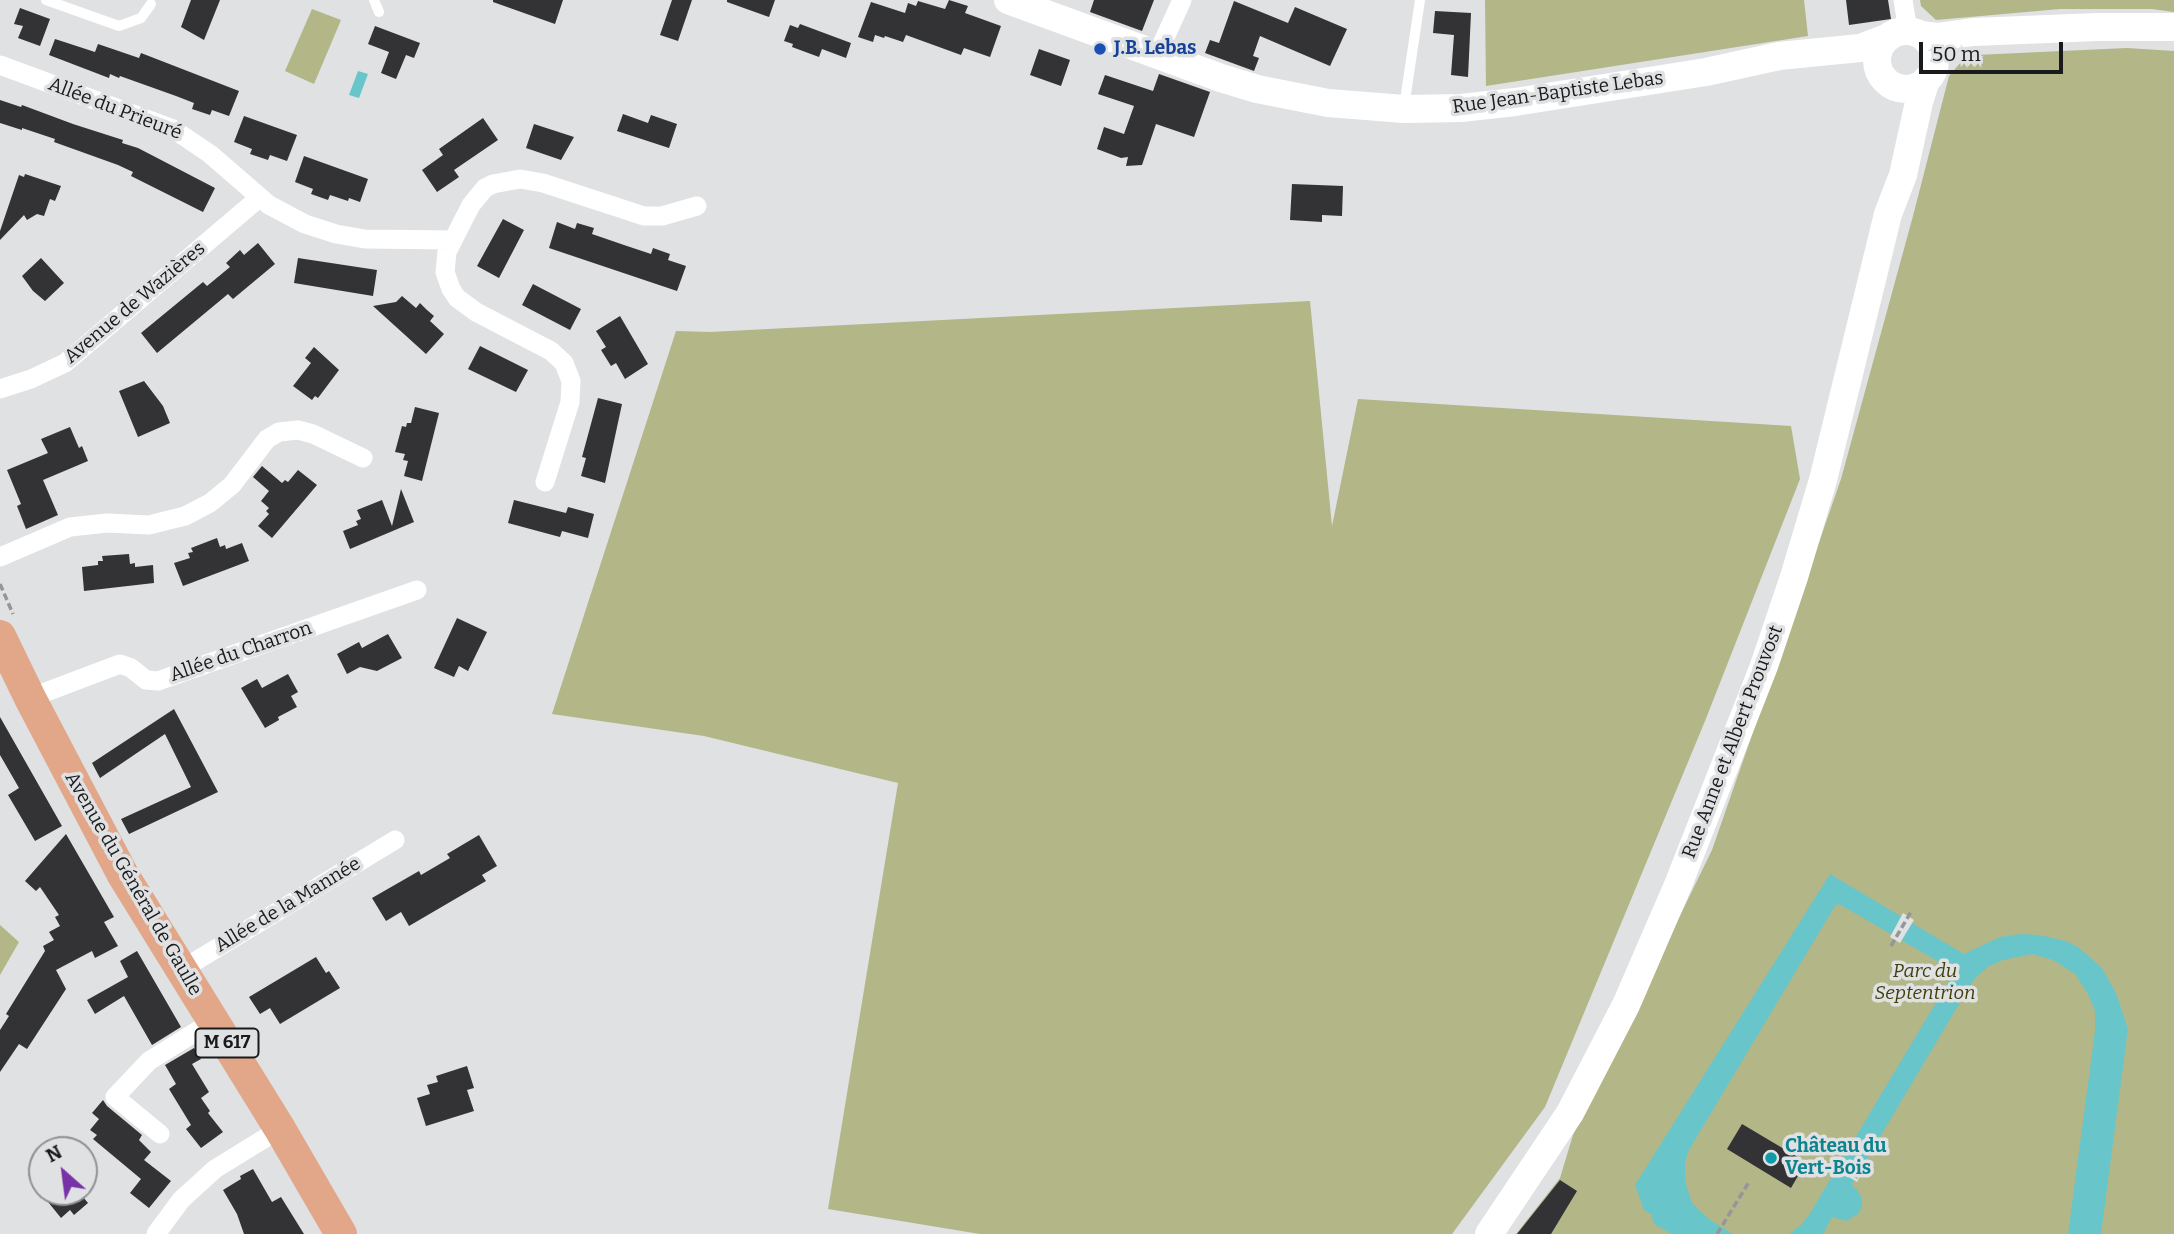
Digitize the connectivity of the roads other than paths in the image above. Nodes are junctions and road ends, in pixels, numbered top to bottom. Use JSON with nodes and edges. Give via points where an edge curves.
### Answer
{"nodes":[{"id":1,"x":46,"y":0,"type":"edge"},
{"id":2,"x":374,"y":0,"type":"edge"},
{"id":3,"x":1008,"y":0,"type":"edge"},
{"id":4,"x":1182,"y":0,"type":"edge"},
{"id":5,"x":1420,"y":0,"type":"edge"},
{"id":6,"x":1903,"y":0,"type":"edge"},
{"id":7,"x":151,"y":4,"type":"dead end"},
{"id":8,"x":379,"y":12,"type":"dead end"},
{"id":9,"x":2174,"y":27,"type":"edge"},
{"id":10,"x":2012,"y":31,"type":"junction"},
{"id":11,"x":1906,"y":34,"type":"junction"},
{"id":12,"x":1157,"y":55,"type":"junction"},
{"id":13,"x":0,"y":65,"type":"edge"},
{"id":14,"x":1931,"y":71,"type":"junction"},
{"id":15,"x":1706,"y":72,"type":"junction"},
{"id":16,"x":1888,"y":82,"type":"junction"},
{"id":17,"x":1404,"y":109,"type":"junction"},
{"id":18,"x":259,"y":198,"type":"junction"},
{"id":19,"x":697,"y":206,"type":"dead end"},
{"id":20,"x":1888,"y":214,"type":"junction"},
{"id":21,"x":452,"y":240,"type":"junction"},
{"id":22,"x":0,"y":389,"type":"edge"},
{"id":23,"x":363,"y":458,"type":"dead end"},
{"id":24,"x":545,"y":482,"type":"dead end"},
{"id":25,"x":0,"y":557,"type":"edge"},
{"id":26,"x":416,"y":590,"type":"dead end"},
{"id":27,"x":0,"y":636,"type":"edge"},
{"id":28,"x":30,"y":698,"type":"junction"},
{"id":29,"x":395,"y":840,"type":"dead end"},
{"id":30,"x":181,"y":970,"type":"junction"},
{"id":31,"x":213,"y":1021,"type":"junction"},
{"id":32,"x":280,"y":1129,"type":"junction"},
{"id":33,"x":160,"y":1134,"type":"dead end"},
{"id":34,"x":156,"y":1234,"type":"edge"},
{"id":35,"x":341,"y":1234,"type":"edge"},
{"id":36,"x":1489,"y":1234,"type":"edge"}],
"edges":[{"from":1,"to":7,"type":"lane","via":[[119,26],[141,18]]},
{"from":2,"to":8,"type":"lane"},
{"from":3,"to":12,"type":"main road","name":"Rue Jean-Baptiste Lebas"},
{"from":4,"to":12,"type":"street"},
{"from":5,"to":17,"type":"lane"},
{"from":6,"to":11,"type":"street"},
{"from":9,"to":10,"type":"main road","name":"Rue Jean-Baptiste Lebas"},
{"from":10,"to":11,"type":"main road","name":"Rue Jean-Baptiste Lebas","via":[[1943,37]]},
{"from":10,"to":14,"type":"main road","name":"Rue Jean-Baptiste Lebas","via":[[1963,44],[1945,53]]},
{"from":11,"to":14,"type":"main road","via":[[1930,44]]},
{"from":11,"to":15,"type":"main road","name":"Rue Jean-Baptiste Lebas","via":[[1860,47],[1779,56]]},
{"from":11,"to":16,"type":"main road","via":[[1882,43],[1877,57]]},
{"from":12,"to":17,"type":"main road","name":"Rue Jean-Baptiste Lebas","via":[[1280,94]]},
{"from":13,"to":18,"type":"street","name":"Allée du Prieuré","via":[[173,129],[211,153]]},
{"from":14,"to":16,"type":"main road","via":[[1909,89]]},
{"from":14,"to":20,"type":"main road","name":"Rue Anne et Albert Prouvost"},
{"from":15,"to":16,"type":"main road","name":"Rue Jean-Baptiste Lebas","via":[[1832,67],[1862,70]]},
{"from":15,"to":17,"type":"main road","name":"Rue Jean-Baptiste Lebas","via":[[1491,105]]},
{"from":16,"to":20,"type":"main road","name":"Rue Anne et Albert Prouvost","via":[[1897,115]]},
{"from":18,"to":21,"type":"street","name":"Allée du Prieuré","via":[[292,218],[350,237]]},
{"from":18,"to":22,"type":"street","name":"Avenue de Wazières","via":[[65,363]]},
{"from":19,"to":21,"type":"street","via":[[644,216],[543,183],[510,180],[485,188]]},
{"from":20,"to":36,"type":"main road","name":"Rue Anne et Albert Prouvost","via":[[1814,511],[1783,612],[1724,768],[1664,919],[1597,1065],[1556,1136]]},
{"from":21,"to":24,"type":"street","via":[[445,272],[457,298],[551,351],[568,373],[570,402]]},
{"from":23,"to":25,"type":"street","via":[[306,432],[279,432],[267,439],[232,485],[185,516],[149,525],[70,527]]},
{"from":26,"to":28,"type":"street","name":"Allée du Charron","via":[[158,681],[146,680],[120,664]]},
{"from":27,"to":28,"type":"main road","name":"Avenue du Général de Gaulle","number":"M 617"},
{"from":28,"to":30,"type":"main road","name":"Avenue du Général de Gaulle","number":"M 617","via":[[123,875]]},
{"from":29,"to":30,"type":"street","name":"Allée de la Mannée"},
{"from":30,"to":31,"type":"main road","name":"Avenue du Général de Gaulle","number":"M 617"},
{"from":31,"to":32,"type":"main road","name":"Avenue du Général de Gaulle","number":"M 617"},
{"from":31,"to":33,"type":"street","via":[[149,1060],[116,1097]]},
{"from":32,"to":34,"type":"street","via":[[215,1169],[181,1200]]},
{"from":32,"to":35,"type":"main road","name":"Avenue du Général de Gaulle","number":"M 617"}]}
